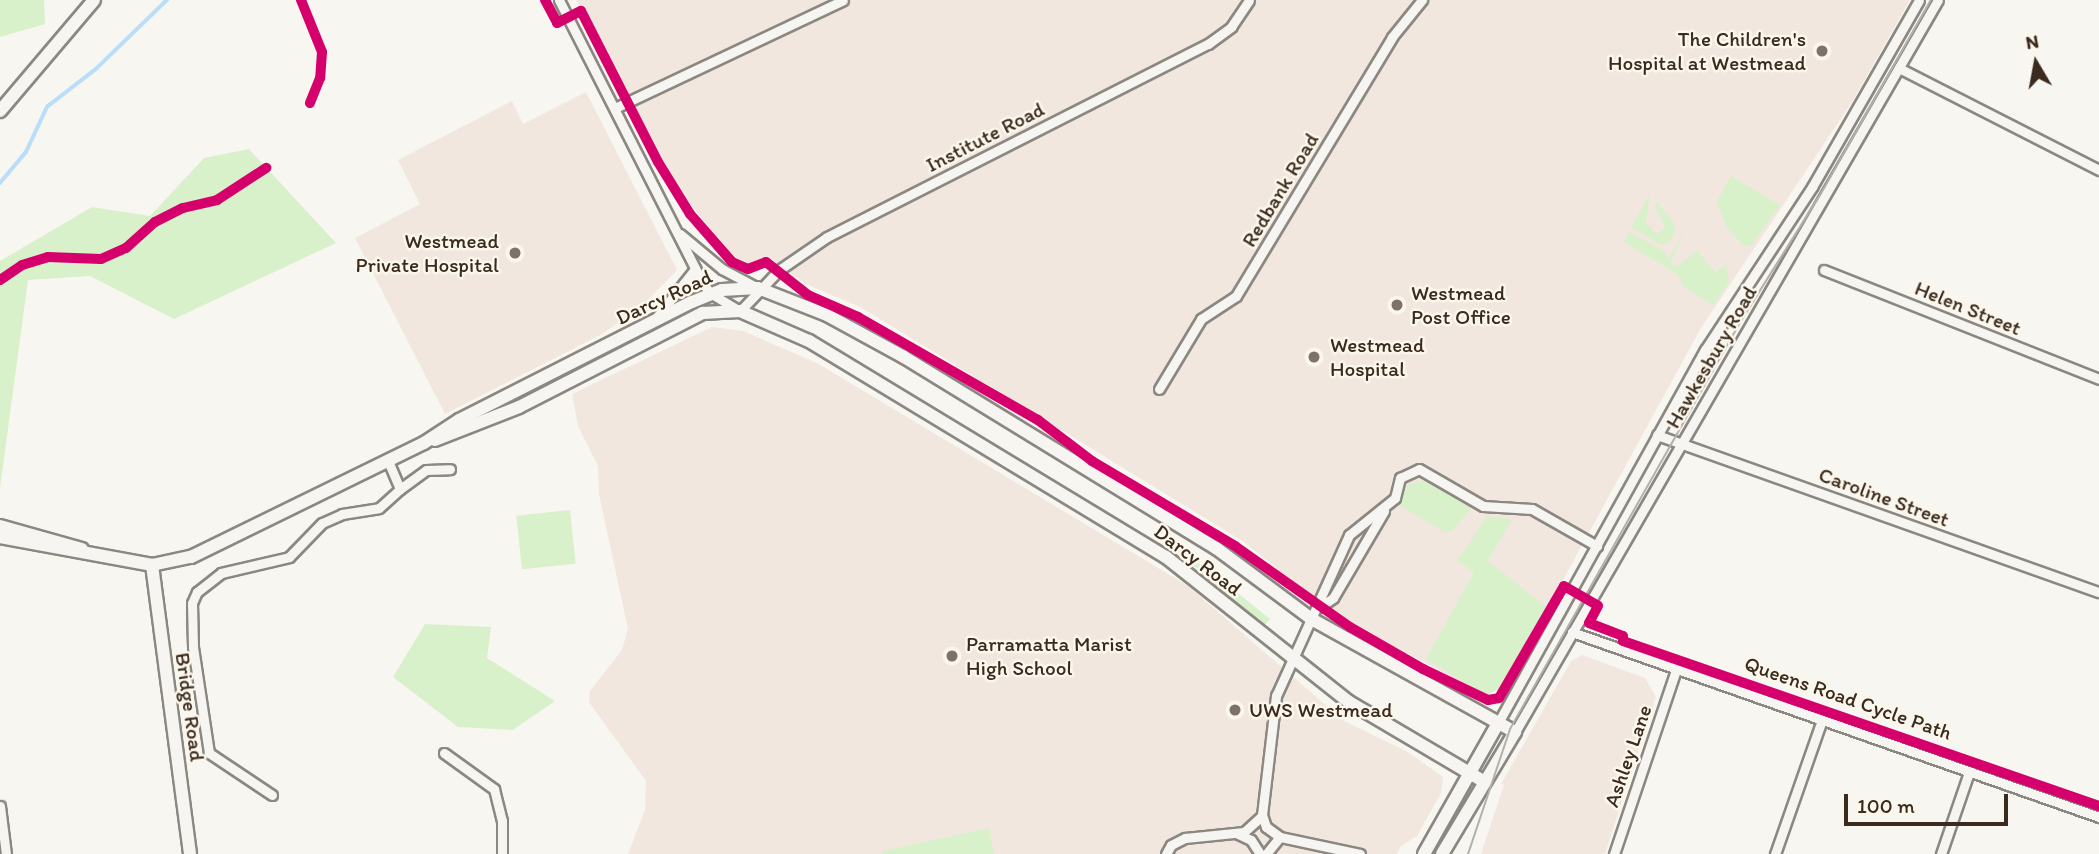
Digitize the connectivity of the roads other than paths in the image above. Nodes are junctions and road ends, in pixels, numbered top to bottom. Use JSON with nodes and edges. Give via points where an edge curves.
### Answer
{"nodes":[{"id":1,"x":94,"y":0,"type":"edge"},
{"id":2,"x":559,"y":0,"type":"edge"},
{"id":3,"x":842,"y":0,"type":"edge"},
{"id":4,"x":1249,"y":0,"type":"edge"},
{"id":5,"x":1422,"y":0,"type":"edge"},
{"id":6,"x":1919,"y":0,"type":"edge"},
{"id":7,"x":1938,"y":0,"type":"edge"},
{"id":8,"x":1899,"y":68,"type":"junction"},
{"id":9,"x":615,"y":108,"type":"junction"},
{"id":10,"x":0,"y":111,"type":"edge"},
{"id":11,"x":2099,"y":170,"type":"edge"},
{"id":12,"x":678,"y":233,"type":"junction"},
{"id":13,"x":695,"y":270,"type":"junction"},
{"id":14,"x":1824,"y":270,"type":"dead end"},
{"id":15,"x":758,"y":288,"type":"junction"},
{"id":16,"x":710,"y":293,"type":"junction"},
{"id":17,"x":740,"y":311,"type":"junction"},
{"id":18,"x":652,"y":322,"type":"junction"},
{"id":19,"x":610,"y":361,"type":"junction"},
{"id":20,"x":548,"y":376,"type":"junction"},
{"id":21,"x":2099,"y":379,"type":"edge"},
{"id":22,"x":1159,"y":389,"type":"dead end"},
{"id":23,"x":1657,"y":435,"type":"junction"},
{"id":24,"x":424,"y":443,"type":"junction"},
{"id":25,"x":1682,"y":444,"type":"junction"},
{"id":26,"x":388,"y":461,"type":"junction"},
{"id":27,"x":450,"y":468,"type":"dead end"},
{"id":28,"x":400,"y":489,"type":"junction"},
{"id":29,"x":1386,"y":507,"type":"junction"},
{"id":30,"x":0,"y":526,"type":"edge"},
{"id":31,"x":0,"y":537,"type":"edge"},
{"id":32,"x":1597,"y":545,"type":"junction"},
{"id":33,"x":95,"y":554,"type":"junction"},
{"id":34,"x":152,"y":565,"type":"junction"},
{"id":35,"x":2099,"y":592,"type":"edge"},
{"id":36,"x":1320,"y":607,"type":"junction"},
{"id":37,"x":1313,"y":620,"type":"junction"},
{"id":38,"x":1572,"y":632,"type":"junction"},
{"id":39,"x":1293,"y":661,"type":"junction"},
{"id":40,"x":1676,"y":670,"type":"junction"},
{"id":41,"x":1822,"y":720,"type":"junction"},
{"id":42,"x":1498,"y":723,"type":"junction"},
{"id":43,"x":1515,"y":732,"type":"junction"},
{"id":44,"x":444,"y":753,"type":"dead end"},
{"id":45,"x":1969,"y":772,"type":"junction"},
{"id":46,"x":1471,"y":774,"type":"junction"},
{"id":47,"x":1483,"y":781,"type":"junction"},
{"id":48,"x":272,"y":794,"type":"dead end"},
{"id":49,"x":0,"y":806,"type":"edge"},
{"id":50,"x":1262,"y":816,"type":"junction"},
{"id":51,"x":2099,"y":817,"type":"edge"},
{"id":52,"x":1236,"y":834,"type":"junction"},
{"id":53,"x":1280,"y":837,"type":"junction"},
{"id":54,"x":6,"y":854,"type":"edge"},
{"id":55,"x":190,"y":854,"type":"edge"},
{"id":56,"x":502,"y":854,"type":"edge"},
{"id":57,"x":1167,"y":854,"type":"edge"},
{"id":58,"x":1260,"y":854,"type":"edge"},
{"id":59,"x":1266,"y":854,"type":"edge"},
{"id":60,"x":1360,"y":854,"type":"edge"},
{"id":61,"x":1424,"y":854,"type":"edge"},
{"id":62,"x":1442,"y":854,"type":"edge"},
{"id":63,"x":1614,"y":854,"type":"edge"},
{"id":64,"x":1775,"y":854,"type":"edge"},
{"id":65,"x":1941,"y":854,"type":"edge"}],
"edges":[{"from":1,"to":10,"type":"street"},
{"from":2,"to":9,"type":"street"},
{"from":3,"to":9,"type":"street"},
{"from":4,"to":15,"type":"street","name":"Institute Road","via":[[1231,26],[1208,44],[827,237]]},
{"from":5,"to":22,"type":"street","name":"Redbank Road","via":[[1392,37],[1236,296],[1201,319]]},
{"from":6,"to":23,"type":"street","name":"Hawkesbury Road","via":[[1812,187],[1725,316]]},
{"from":7,"to":8,"type":"street","name":"Hawkesbury Road"},
{"from":8,"to":11,"type":"street"},
{"from":8,"to":25,"type":"street","name":"Hawkesbury Road"},
{"from":9,"to":12,"type":"street"},
{"from":12,"to":13,"type":"street"},
{"from":12,"to":15,"type":"street","via":[[722,269]]},
{"from":13,"to":16,"type":"street"},
{"from":13,"to":18,"type":"street"},
{"from":14,"to":21,"type":"street","name":"Helen Street"},
{"from":15,"to":16,"type":"street","name":"Darcy Road"},
{"from":15,"to":17,"type":"street","name":"Institute Road"},
{"from":15,"to":37,"type":"street","name":"Darcy Road","via":[[827,315],[904,357],[1216,548]]},
{"from":16,"to":17,"type":"street"},
{"from":16,"to":18,"type":"street","name":"Darcy Road"},
{"from":17,"to":19,"type":"street","name":"Darcy Road","via":[[703,313]]},
{"from":17,"to":39,"type":"street","name":"Darcy Road","via":[[809,341],[1166,557]]},
{"from":18,"to":20,"type":"street","name":"Darcy Road"},
{"from":19,"to":20,"type":"street","via":[[592,360]]},
{"from":19,"to":24,"type":"street","name":"Darcy Road","via":[[465,432]]},
{"from":20,"to":24,"type":"street","name":"Darcy Road","via":[[459,420]]},
{"from":23,"to":25,"type":"street","name":"Caroline Street"},
{"from":23,"to":32,"type":"street","name":"Hawkesbury Road"},
{"from":24,"to":26,"type":"street","name":"Darcy Road"},
{"from":25,"to":35,"type":"street","name":"Caroline Street"},
{"from":25,"to":38,"type":"street","name":"Hawkesbury Road"},
{"from":26,"to":28,"type":"street"},
{"from":26,"to":34,"type":"street","name":"Darcy Road","via":[[226,543]]},
{"from":27,"to":28,"type":"street","via":[[426,470]]},
{"from":28,"to":48,"type":"street","via":[[379,508],[342,514],[322,523],[289,557],[221,573],[197,592],[191,604],[209,753]]},
{"from":29,"to":32,"type":"street","via":[[1395,498],[1400,478],[1419,469],[1483,506],[1532,509]]},
{"from":29,"to":36,"type":"street","via":[[1333,598]]},
{"from":29,"to":36,"type":"street","via":[[1349,535],[1320,592]]},
{"from":30,"to":33,"type":"street","name":"Darcy Road","via":[[54,538]]},
{"from":31,"to":33,"type":"street","name":"Darcy Road"},
{"from":32,"to":42,"type":"street","name":"Hawkesbury Road"},
{"from":33,"to":34,"type":"street","name":"Darcy Road"},
{"from":34,"to":55,"type":"street","name":"Bridge Road"},
{"from":36,"to":37,"type":"street"},
{"from":37,"to":39,"type":"street"},
{"from":37,"to":42,"type":"street","name":"Darcy Road"},
{"from":38,"to":40,"type":"street"},
{"from":38,"to":43,"type":"street","name":"Hawkesbury Road"},
{"from":39,"to":46,"type":"street","name":"Darcy Road","via":[[1349,702]]},
{"from":39,"to":50,"type":"street","via":[[1272,714]]},
{"from":40,"to":41,"type":"street"},
{"from":40,"to":63,"type":"street","name":"Ashley Lane"},
{"from":41,"to":45,"type":"street"},
{"from":41,"to":64,"type":"street"},
{"from":42,"to":43,"type":"street"},
{"from":42,"to":46,"type":"street","name":"Hawkesbury Road"},
{"from":43,"to":47,"type":"street","name":"Hawkesbury Road"},
{"from":44,"to":56,"type":"street","via":[[494,789],[502,821]]},
{"from":45,"to":51,"type":"street"},
{"from":45,"to":65,"type":"street"},
{"from":46,"to":47,"type":"street","name":"Darcy Road"},
{"from":46,"to":61,"type":"street","name":"Hawkesbury Road"},
{"from":47,"to":62,"type":"street","name":"Hawkesbury Road"},
{"from":49,"to":54,"type":"street"},
{"from":50,"to":52,"type":"street","via":[[1251,829]]},
{"from":50,"to":53,"type":"street","via":[[1266,827]]},
{"from":52,"to":57,"type":"street","via":[[1185,838]]},
{"from":52,"to":58,"type":"street","via":[[1251,840]]},
{"from":53,"to":59,"type":"street"},
{"from":53,"to":60,"type":"street"}]}
